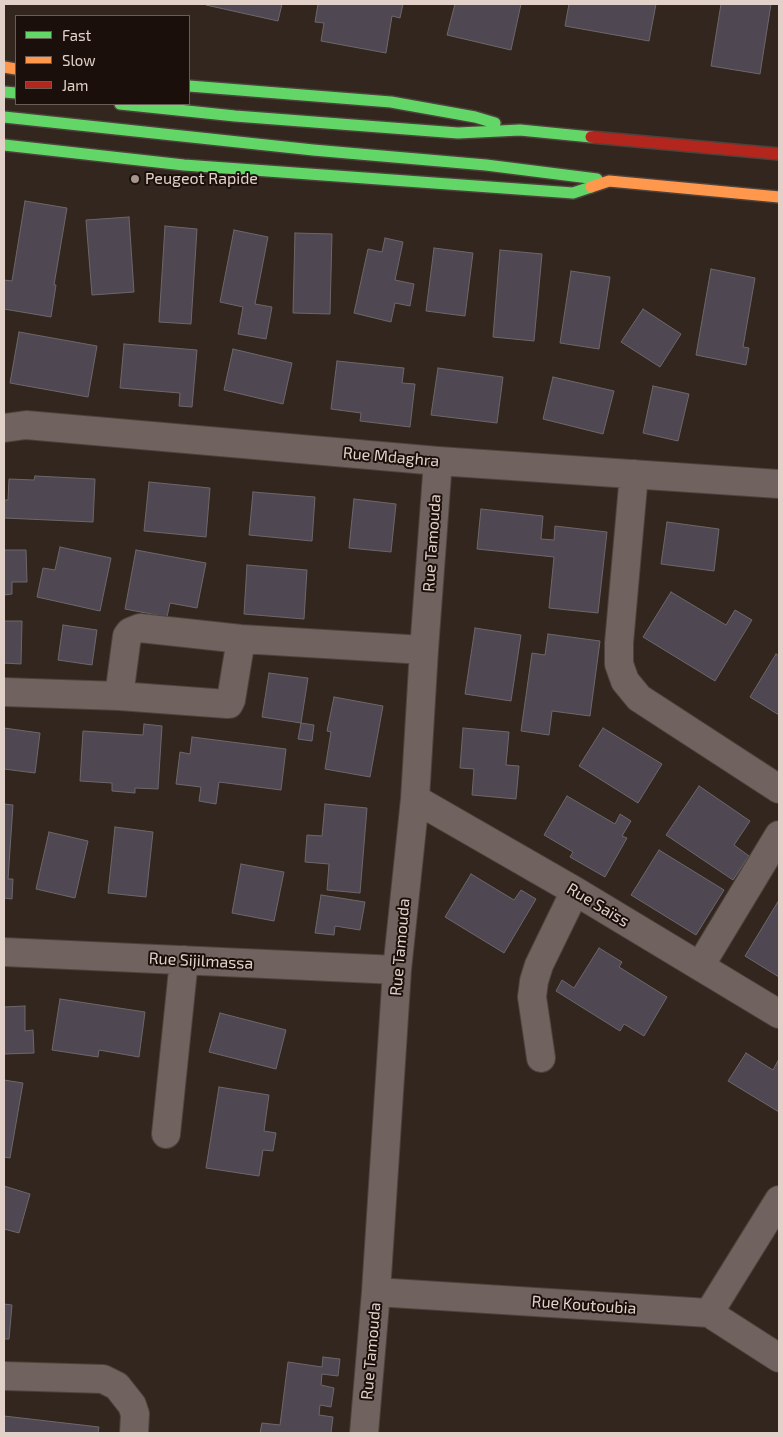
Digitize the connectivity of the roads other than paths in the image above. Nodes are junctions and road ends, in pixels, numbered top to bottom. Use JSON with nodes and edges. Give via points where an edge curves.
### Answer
{"nodes":[{"id":1,"x":190,"y":86,"type":"edge"},
{"id":2,"x":130,"y":105,"type":"edge"},
{"id":3,"x":4,"y":117,"type":"edge"},
{"id":4,"x":520,"y":130,"type":"junction"},
{"id":5,"x":4,"y":145,"type":"edge"},
{"id":6,"x":779,"y":154,"type":"edge"},
{"id":7,"x":609,"y":181,"type":"junction"},
{"id":8,"x":779,"y":197,"type":"edge"},
{"id":9,"x":4,"y":428,"type":"edge"},
{"id":10,"x":438,"y":461,"type":"junction"},
{"id":11,"x":634,"y":474,"type":"junction"},
{"id":12,"x":779,"y":484,"type":"edge"},
{"id":13,"x":241,"y":639,"type":"junction"},
{"id":14,"x":424,"y":650,"type":"junction"},
{"id":15,"x":4,"y":692,"type":"edge"},
{"id":16,"x":119,"y":696,"type":"junction"},
{"id":17,"x":779,"y":789,"type":"edge"},
{"id":18,"x":416,"y":799,"type":"junction"},
{"id":19,"x":779,"y":835,"type":"edge"},
{"id":20,"x":575,"y":891,"type":"junction"},
{"id":21,"x":4,"y":952,"type":"edge"},
{"id":22,"x":184,"y":960,"type":"junction"},
{"id":23,"x":700,"y":966,"type":"junction"},
{"id":24,"x":397,"y":970,"type":"junction"},
{"id":25,"x":779,"y":1014,"type":"edge"},
{"id":26,"x":541,"y":1058,"type":"dead end"},
{"id":27,"x":166,"y":1134,"type":"dead end"},
{"id":28,"x":779,"y":1200,"type":"edge"},
{"id":29,"x":376,"y":1292,"type":"junction"},
{"id":30,"x":708,"y":1313,"type":"junction"},
{"id":31,"x":779,"y":1358,"type":"edge"},
{"id":32,"x":4,"y":1376,"type":"edge"},
{"id":33,"x":134,"y":1433,"type":"edge"},
{"id":34,"x":364,"y":1433,"type":"edge"}],
"edges":[{"from":1,"to":4,"type":"main road","via":[[391,102],[475,117]]},
{"from":2,"to":4,"type":"main road","via":[[458,133]]},
{"from":3,"to":7,"type":"main road","via":[[495,166]]},
{"from":4,"to":6,"type":"main road"},
{"from":5,"to":7,"type":"main road","via":[[184,165],[573,194]]},
{"from":7,"to":8,"type":"main road"},
{"from":9,"to":10,"type":"street","name":"Rue Mdaghra","via":[[26,426]]},
{"from":10,"to":11,"type":"street","name":"Rue Mdaghra"},
{"from":10,"to":14,"type":"street","name":"Rue Tamouda"},
{"from":11,"to":12,"type":"street","name":"Rue Mdaghra"},
{"from":11,"to":17,"type":"street","via":[[619,664],[625,681],[639,698]]},
{"from":13,"to":14,"type":"street"},
{"from":13,"to":16,"type":"street","via":[[229,704]]},
{"from":13,"to":16,"type":"street","via":[[140,628],[130,632],[126,640]]},
{"from":14,"to":18,"type":"street","name":"Rue Tamouda"},
{"from":15,"to":16,"type":"street"},
{"from":18,"to":20,"type":"street","name":"Rue Saïss"},
{"from":18,"to":24,"type":"street","name":"Rue Tamouda"},
{"from":19,"to":23,"type":"street"},
{"from":20,"to":23,"type":"street","name":"Rue Saïss"},
{"from":20,"to":26,"type":"street","via":[[534,981],[532,997]]},
{"from":21,"to":22,"type":"street","name":"Rue Sijilmassa"},
{"from":22,"to":24,"type":"street","name":"Rue Sijilmassa"},
{"from":22,"to":27,"type":"street"},
{"from":23,"to":25,"type":"street","name":"Rue Saïss"},
{"from":24,"to":29,"type":"street","name":"Rue Tamouda"},
{"from":28,"to":30,"type":"street"},
{"from":29,"to":30,"type":"street","name":"Rue Koutoubia"},
{"from":29,"to":34,"type":"street","name":"Rue Tamouda"},
{"from":30,"to":31,"type":"street","name":"Rue Koutoubia"},
{"from":32,"to":33,"type":"street","via":[[103,1379],[125,1394],[132,1405]]}]}
